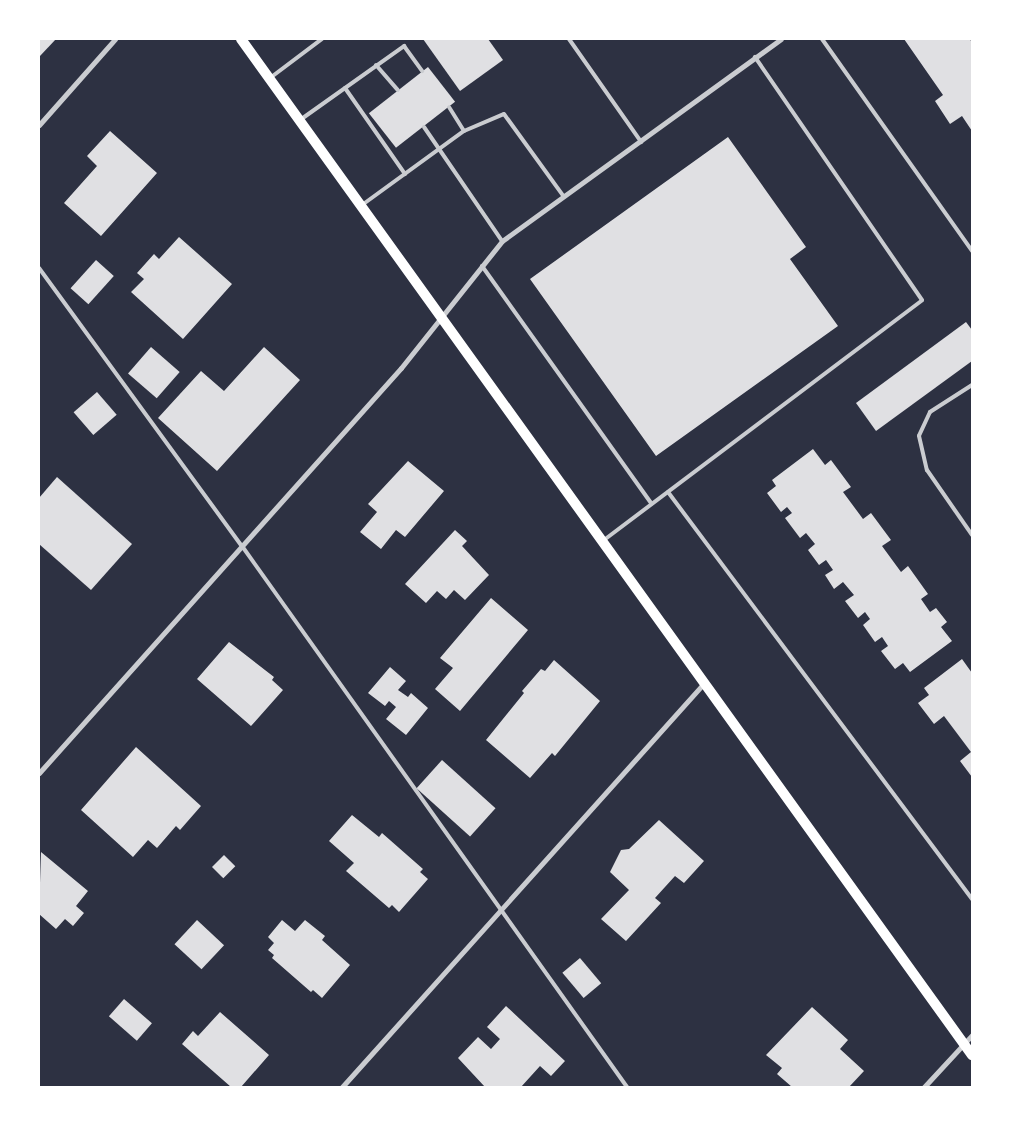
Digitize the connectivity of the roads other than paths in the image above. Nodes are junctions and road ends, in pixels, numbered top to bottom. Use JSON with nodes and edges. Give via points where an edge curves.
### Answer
{"nodes":[{"id":1,"x":115,"y":39,"type":"edge"},
{"id":2,"x":241,"y":39,"type":"edge"},
{"id":3,"x":322,"y":39,"type":"edge"},
{"id":4,"x":568,"y":39,"type":"edge"},
{"id":5,"x":781,"y":39,"type":"edge"},
{"id":6,"x":822,"y":39,"type":"edge"},
{"id":7,"x":756,"y":57,"type":"junction"},
{"id":8,"x":376,"y":65,"type":"junction"},
{"id":9,"x":422,"y":71,"type":"dead end"},
{"id":10,"x":270,"y":78,"type":"junction"},
{"id":11,"x":344,"y":88,"type":"junction"},
{"id":12,"x":398,"y":90,"type":"dead end"},
{"id":13,"x":448,"y":107,"type":"dead end"},
{"id":14,"x":300,"y":120,"type":"junction"},
{"id":15,"x":39,"y":126,"type":"edge"},
{"id":16,"x":424,"y":127,"type":"dead end"},
{"id":17,"x":464,"y":132,"type":"junction"},
{"id":18,"x":641,"y":142,"type":"junction"},
{"id":19,"x":439,"y":150,"type":"junction"},
{"id":20,"x":405,"y":174,"type":"junction"},
{"id":21,"x":564,"y":197,"type":"junction"},
{"id":22,"x":361,"y":206,"type":"junction"},
{"id":23,"x":502,"y":241,"type":"junction"},
{"id":24,"x":972,"y":251,"type":"edge"},
{"id":25,"x":482,"y":266,"type":"junction"},
{"id":26,"x":39,"y":268,"type":"edge"},
{"id":27,"x":441,"y":318,"type":"junction"},
{"id":28,"x":972,"y":385,"type":"edge"},
{"id":29,"x":668,"y":492,"type":"junction"},
{"id":30,"x":652,"y":504,"type":"junction"},
{"id":31,"x":972,"y":535,"type":"edge"},
{"id":32,"x":604,"y":540,"type":"junction"},
{"id":33,"x":242,"y":546,"type":"junction"},
{"id":34,"x":706,"y":682,"type":"junction"},
{"id":35,"x":39,"y":773,"type":"edge"},
{"id":36,"x":972,"y":899,"type":"edge"},
{"id":37,"x":499,"y":912,"type":"junction"},
{"id":38,"x":972,"y":1035,"type":"edge"},
{"id":39,"x":963,"y":1043,"type":"junction"},
{"id":40,"x":972,"y":1055,"type":"edge"},
{"id":41,"x":342,"y":1087,"type":"edge"},
{"id":42,"x":627,"y":1087,"type":"edge"},
{"id":43,"x":924,"y":1087,"type":"edge"}],
"edges":[{"from":1,"to":15,"type":"street"},
{"from":2,"to":10,"type":"main road"},
{"from":3,"to":10,"type":"lane"},
{"from":4,"to":18,"type":"lane"},
{"from":5,"to":7,"type":"street"},
{"from":6,"to":24,"type":"lane"},
{"from":7,"to":18,"type":"street"},
{"from":7,"to":29,"type":"lane","via":[[922,300]]},
{"from":8,"to":9,"type":"lane","via":[[404,46]]},
{"from":8,"to":11,"type":"lane"},
{"from":8,"to":12,"type":"lane"},
{"from":10,"to":14,"type":"main road"},
{"from":11,"to":14,"type":"lane"},
{"from":11,"to":20,"type":"lane"},
{"from":13,"to":17,"type":"lane"},
{"from":14,"to":22,"type":"main road"},
{"from":16,"to":19,"type":"lane"},
{"from":17,"to":19,"type":"lane"},
{"from":17,"to":21,"type":"lane","via":[[504,114]]},
{"from":18,"to":21,"type":"street"},
{"from":19,"to":20,"type":"lane"},
{"from":19,"to":23,"type":"lane"},
{"from":20,"to":22,"type":"lane"},
{"from":21,"to":23,"type":"street"},
{"from":22,"to":27,"type":"main road"},
{"from":23,"to":25,"type":"street"},
{"from":25,"to":27,"type":"street"},
{"from":25,"to":30,"type":"lane"},
{"from":26,"to":33,"type":"lane"},
{"from":27,"to":32,"type":"main road"},
{"from":27,"to":33,"type":"street"},
{"from":28,"to":31,"type":"lane","via":[[930,412],[919,436],[927,470]]},
{"from":29,"to":30,"type":"lane"},
{"from":29,"to":36,"type":"lane"},
{"from":30,"to":32,"type":"lane"},
{"from":32,"to":34,"type":"main road"},
{"from":33,"to":35,"type":"street"},
{"from":33,"to":37,"type":"lane"},
{"from":34,"to":37,"type":"street"},
{"from":34,"to":39,"type":"main road"},
{"from":37,"to":41,"type":"street"},
{"from":37,"to":42,"type":"lane"},
{"from":38,"to":39,"type":"street"},
{"from":39,"to":40,"type":"main road"},
{"from":39,"to":43,"type":"street"}]}
